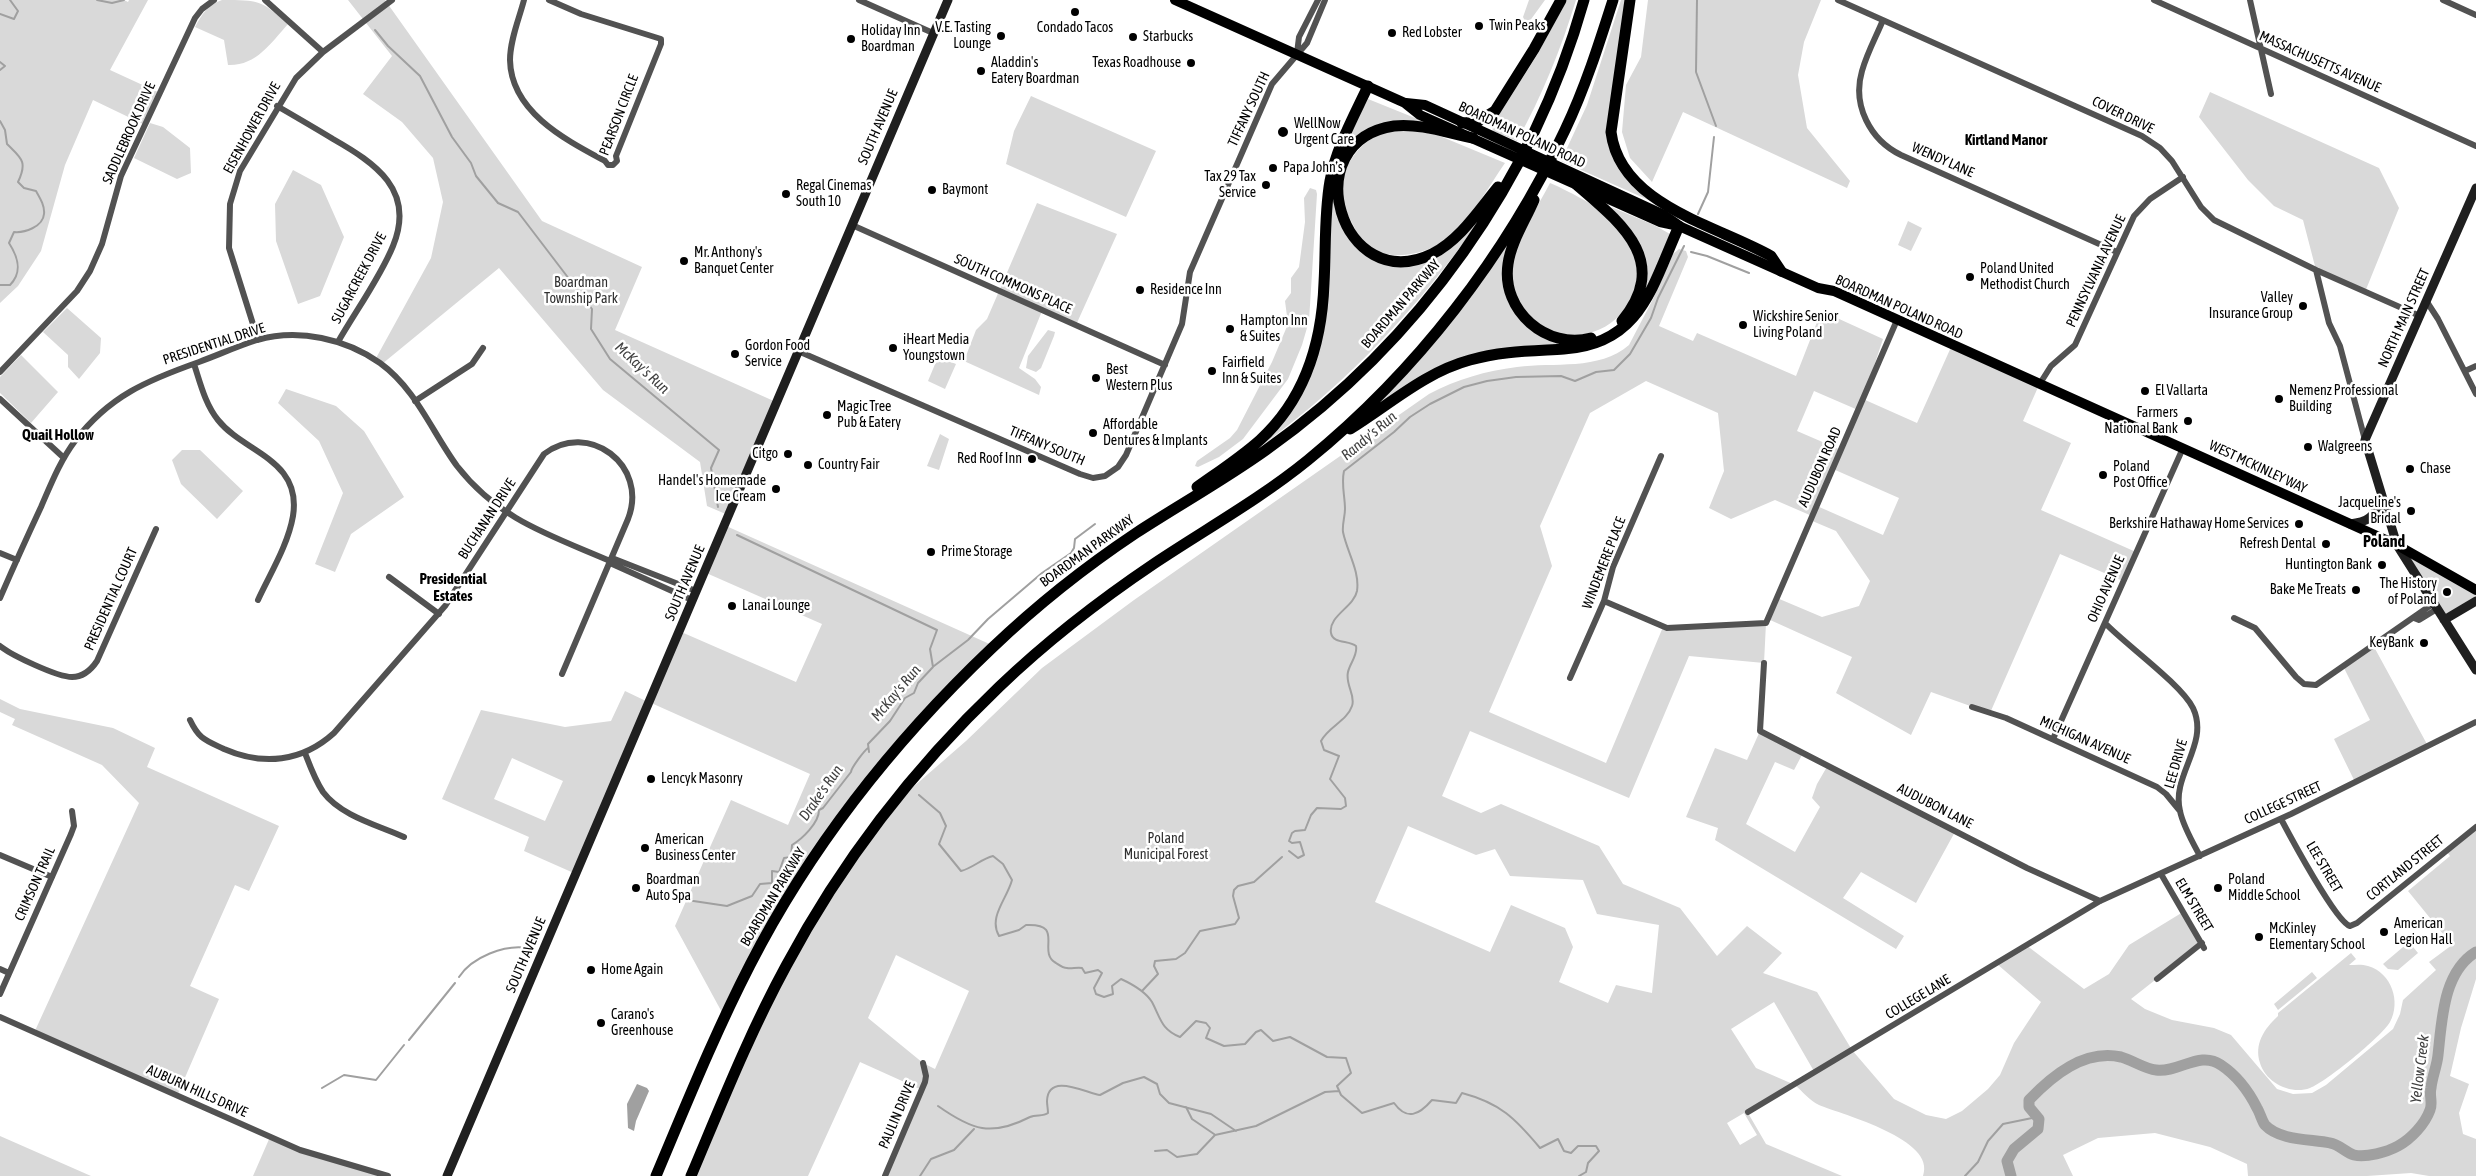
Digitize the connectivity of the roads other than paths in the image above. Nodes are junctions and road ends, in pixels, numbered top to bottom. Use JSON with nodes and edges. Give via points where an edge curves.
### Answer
{"nodes":[{"id":1,"x":214,"y":0,"type":"edge"},
{"id":2,"x":265,"y":0,"type":"edge"},
{"id":3,"x":392,"y":0,"type":"edge"},
{"id":4,"x":524,"y":0,"type":"edge"},
{"id":5,"x":549,"y":0,"type":"edge"},
{"id":6,"x":859,"y":0,"type":"edge"},
{"id":7,"x":948,"y":0,"type":"edge"},
{"id":8,"x":1174,"y":0,"type":"edge"},
{"id":9,"x":1318,"y":0,"type":"edge"},
{"id":10,"x":1325,"y":0,"type":"edge"},
{"id":11,"x":1561,"y":0,"type":"edge"},
{"id":12,"x":1584,"y":0,"type":"edge"},
{"id":13,"x":1613,"y":0,"type":"edge"},
{"id":14,"x":1630,"y":0,"type":"edge"},
{"id":15,"x":1838,"y":0,"type":"edge"},
{"id":16,"x":2154,"y":0,"type":"edge"},
{"id":17,"x":2250,"y":0,"type":"edge"},
{"id":18,"x":2443,"y":0,"type":"edge"},
{"id":19,"x":2476,"y":15,"type":"edge"},
{"id":20,"x":1884,"y":20,"type":"junction"},
{"id":21,"x":933,"y":33,"type":"junction"},
{"id":22,"x":2261,"y":48,"type":"junction"},
{"id":23,"x":323,"y":52,"type":"junction"},
{"id":24,"x":1297,"y":55,"type":"junction"},
{"id":25,"x":1368,"y":86,"type":"junction"},
{"id":26,"x":2272,"y":94,"type":"dead end"},
{"id":27,"x":1405,"y":102,"type":"junction"},
{"id":28,"x":277,"y":106,"type":"junction"},
{"id":29,"x":1462,"y":123,"type":"junction"},
{"id":30,"x":1473,"y":138,"type":"junction"},
{"id":31,"x":1488,"y":140,"type":"junction"},
{"id":32,"x":2476,"y":146,"type":"edge"},
{"id":33,"x":1547,"y":166,"type":"junction"},
{"id":34,"x":1512,"y":170,"type":"junction"},
{"id":35,"x":2183,"y":177,"type":"junction"},
{"id":36,"x":1579,"y":182,"type":"junction"},
{"id":37,"x":2476,"y":188,"type":"edge"},
{"id":38,"x":852,"y":225,"type":"junction"},
{"id":39,"x":1679,"y":226,"type":"junction"},
{"id":40,"x":2117,"y":252,"type":"junction"},
{"id":41,"x":2316,"y":270,"type":"junction"},
{"id":42,"x":1781,"y":271,"type":"junction"},
{"id":43,"x":2427,"y":302,"type":"junction"},
{"id":44,"x":2420,"y":316,"type":"junction"},
{"id":45,"x":1898,"y":320,"type":"junction"},
{"id":46,"x":258,"y":340,"type":"junction"},
{"id":47,"x":338,"y":342,"type":"junction"},
{"id":48,"x":482,"y":348,"type":"dead end"},
{"id":49,"x":798,"y":350,"type":"junction"},
{"id":50,"x":194,"y":364,"type":"junction"},
{"id":51,"x":1166,"y":365,"type":"junction"},
{"id":52,"x":2476,"y":366,"type":"edge"},
{"id":53,"x":2465,"y":371,"type":"junction"},
{"id":54,"x":0,"y":372,"type":"edge"},
{"id":55,"x":2039,"y":384,"type":"junction"},
{"id":56,"x":2476,"y":394,"type":"edge"},
{"id":57,"x":0,"y":399,"type":"edge"},
{"id":58,"x":415,"y":401,"type":"junction"},
{"id":59,"x":2107,"y":414,"type":"joint"},
{"id":60,"x":2365,"y":440,"type":"junction"},
{"id":61,"x":1327,"y":443,"type":"junction"},
{"id":62,"x":2183,"y":448,"type":"junction"},
{"id":63,"x":1661,"y":456,"type":"dead end"},
{"id":64,"x":64,"y":458,"type":"junction"},
{"id":65,"x":2381,"y":500,"type":"junction"},
{"id":66,"x":505,"y":513,"type":"junction"},
{"id":67,"x":2350,"y":524,"type":"junction"},
{"id":68,"x":156,"y":529,"type":"dead end"},
{"id":69,"x":1136,"y":533,"type":"junction"},
{"id":70,"x":2397,"y":545,"type":"junction"},
{"id":71,"x":0,"y":553,"type":"edge"},
{"id":72,"x":17,"y":560,"type":"junction"},
{"id":73,"x":611,"y":560,"type":"junction"},
{"id":74,"x":389,"y":577,"type":"dead end"},
{"id":75,"x":2476,"y":590,"type":"edge"},
{"id":76,"x":694,"y":596,"type":"junction"},
{"id":77,"x":0,"y":598,"type":"edge"},
{"id":78,"x":258,"y":600,"type":"dead end"},
{"id":79,"x":1604,"y":601,"type":"junction"},
{"id":80,"x":2476,"y":602,"type":"edge"},
{"id":81,"x":2436,"y":606,"type":"junction"},
{"id":82,"x":438,"y":614,"type":"junction"},
{"id":83,"x":2234,"y":618,"type":"dead end"},
{"id":84,"x":2444,"y":620,"type":"junction"},
{"id":85,"x":2105,"y":623,"type":"junction"},
{"id":86,"x":0,"y":646,"type":"edge"},
{"id":87,"x":1764,"y":664,"type":"dead end"},
{"id":88,"x":2476,"y":670,"type":"edge"},
{"id":89,"x":562,"y":674,"type":"dead end"},
{"id":90,"x":1570,"y":678,"type":"dead end"},
{"id":91,"x":1972,"y":707,"type":"dead end"},
{"id":92,"x":190,"y":720,"type":"dead end"},
{"id":93,"x":2476,"y":722,"type":"edge"},
{"id":94,"x":2053,"y":740,"type":"junction"},
{"id":95,"x":305,"y":753,"type":"junction"},
{"id":96,"x":72,"y":811,"type":"dead end"},
{"id":97,"x":2180,"y":811,"type":"junction"},
{"id":98,"x":2281,"y":819,"type":"junction"},
{"id":99,"x":2476,"y":827,"type":"edge"},
{"id":100,"x":404,"y":837,"type":"dead end"},
{"id":101,"x":0,"y":855,"type":"edge"},
{"id":102,"x":2200,"y":856,"type":"junction"},
{"id":103,"x":2161,"y":874,"type":"junction"},
{"id":104,"x":52,"y":877,"type":"junction"},
{"id":105,"x":2100,"y":902,"type":"junction"},
{"id":106,"x":2348,"y":926,"type":"joint"},
{"id":107,"x":0,"y":969,"type":"edge"},
{"id":108,"x":9,"y":973,"type":"junction"},
{"id":109,"x":2157,"y":979,"type":"dead end"},
{"id":110,"x":0,"y":994,"type":"edge"},
{"id":111,"x":0,"y":1017,"type":"edge"},
{"id":112,"x":923,"y":1064,"type":"dead end"},
{"id":113,"x":1748,"y":1112,"type":"dead end"},
{"id":114,"x":388,"y":1176,"type":"edge"},
{"id":115,"x":447,"y":1176,"type":"edge"},
{"id":116,"x":656,"y":1176,"type":"edge"},
{"id":117,"x":691,"y":1176,"type":"edge"},
{"id":118,"x":885,"y":1176,"type":"edge"}],
"edges":[{"from":1,"to":54,"type":"street","name":"SADDLEBROOK DRIVE","via":[[195,18],[121,176],[102,244],[90,271],[73,296]]},
{"from":2,"to":23,"type":"street"},
{"from":3,"to":23,"type":"street","name":"EISENHOWER DRIVE"},
{"from":4,"to":5,"type":"street","name":"PEARSON CIRCLE","via":[[510,52],[516,88],[552,130],[613,165],[661,39],[581,14]]},
{"from":6,"to":21,"type":"street"},
{"from":7,"to":21,"type":"main road","name":"SOUTH AVENUE"},
{"from":8,"to":24,"type":"main road","name":"BOARDMAN POLAND ROAD"},
{"from":9,"to":24,"type":"street","via":[[1299,37]]},
{"from":10,"to":24,"type":"street","name":"TIFFANY SOUTH","via":[[1307,43]]},
{"from":11,"to":29,"type":"highway","via":[[1494,111],[1477,122]]},
{"from":12,"to":34,"type":"highway","name":"BOARDMAN PARKWAY","via":[[1553,88]]},
{"from":13,"to":33,"type":"highway","via":[[1587,78]]},
{"from":14,"to":42,"type":"highway","via":[[1610,132],[1620,165],[1657,199],[1771,256]]},
{"from":15,"to":20,"type":"street","name":"COVER DRIVE"},
{"from":16,"to":22,"type":"street","name":"MASSACHUSETTS AVENUE"},
{"from":17,"to":22,"type":"street"},
{"from":18,"to":19,"type":"street"},
{"from":20,"to":35,"type":"street","name":"COVER DRIVE","via":[[2142,136],[2167,154]]},
{"from":20,"to":40,"type":"street","name":"WENDY LANE","via":[[1862,72],[1859,92],[1865,117],[1879,140],[1901,155]]},
{"from":21,"to":38,"type":"main road","name":"SOUTH AVENUE"},
{"from":22,"to":26,"type":"street"},
{"from":22,"to":32,"type":"street","name":"MASSACHUSETTS AVENUE"},
{"from":23,"to":28,"type":"street","name":"EISENHOWER DRIVE","via":[[296,78]]},
{"from":24,"to":25,"type":"main road","name":"BOARDMAN POLAND ROAD"},
{"from":24,"to":51,"type":"street","name":"TIFFANY SOUTH","via":[[1272,84],[1192,268],[1184,318]]},
{"from":25,"to":27,"type":"main road","name":"BOARDMAN POLAND ROAD"},
{"from":25,"to":69,"type":"highway","via":[[1330,179],[1320,332],[1300,387],[1281,417],[1260,440]]},
{"from":27,"to":29,"type":"main road","name":"BOARDMAN POLAND ROAD","via":[[1425,105]]},
{"from":27,"to":30,"type":"main road","name":"BOARDMAN POLAND ROAD","via":[[1420,115]]},
{"from":28,"to":46,"type":"street","name":"EISENHOWER DRIVE","via":[[240,171],[228,215],[232,260]]},
{"from":28,"to":47,"type":"street","name":"SUGARCREEK DRIVE","via":[[372,162],[388,180],[397,201],[399,218],[394,245]]},
{"from":29,"to":31,"type":"main road","name":"BOARDMAN POLAND ROAD"},
{"from":30,"to":31,"type":"main road","name":"BOARDMAN POLAND ROAD"},
{"from":30,"to":34,"type":"highway","via":[[1401,126],[1380,130],[1363,140],[1346,159],[1338,182],[1338,207],[1350,233],[1363,247],[1386,258],[1410,260],[1431,254],[1453,239]]},
{"from":31,"to":36,"type":"main road","name":"BOARDMAN POLAND ROAD"},
{"from":33,"to":36,"type":"highway","via":[[1513,245],[1508,281],[1512,298],[1525,319],[1543,333],[1566,340],[1596,337],[1620,323],[1637,300],[1642,279],[1640,258],[1631,237]]},
{"from":33,"to":61,"type":"highway","via":[[1499,247],[1459,304],[1394,379]]},
{"from":34,"to":69,"type":"highway","name":"BOARDMAN PARKWAY","via":[[1482,227],[1456,265],[1374,359],[1312,415],[1268,448]]},
{"from":35,"to":40,"type":"street","name":"PENNSYLVANIA AVENUE","via":[[2141,208]]},
{"from":35,"to":41,"type":"street","name":"COVER DRIVE","via":[[2201,207],[2214,220]]},
{"from":36,"to":39,"type":"main road","name":"BOARDMAN POLAND ROAD","via":[[1660,222]]},
{"from":37,"to":43,"type":"main road","name":"NORTH MAIN STREET"},
{"from":38,"to":49,"type":"main road","name":"SOUTH AVENUE"},
{"from":38,"to":51,"type":"street","name":"SOUTH COMMONS PLACE"},
{"from":39,"to":42,"type":"main road","name":"BOARDMAN POLAND ROAD"},
{"from":39,"to":61,"type":"highway","via":[[1642,308],[1619,333],[1588,347],[1507,352],[1454,365],[1421,381]]},
{"from":40,"to":55,"type":"street","name":"PENNSYLVANIA AVENUE","via":[[2075,345],[2051,366]]},
{"from":41,"to":44,"type":"street","name":"COVER DRIVE"},
{"from":41,"to":60,"type":"street"},
{"from":42,"to":45,"type":"main road","name":"BOARDMAN POLAND ROAD"},
{"from":43,"to":44,"type":"main road","name":"NORTH MAIN STREET"},
{"from":43,"to":53,"type":"street"},
{"from":44,"to":60,"type":"main road","name":"NORTH MAIN STREET"},
{"from":45,"to":55,"type":"main road","name":"BOARDMAN POLAND ROAD"},
{"from":45,"to":79,"type":"street","name":"AUDUBON ROAD","via":[[1766,624],[1667,628]]},
{"from":46,"to":47,"type":"street","name":"PRESIDENTIAL DRIVE","via":[[298,336]]},
{"from":46,"to":50,"type":"street","name":"PRESIDENTIAL DRIVE"},
{"from":47,"to":58,"type":"street","name":"PRESIDENTIAL DRIVE","via":[[382,364]]},
{"from":48,"to":58,"type":"street","via":[[472,364]]},
{"from":49,"to":51,"type":"street","name":"TIFFANY SOUTH","via":[[1093,478],[1105,476],[1122,463]]},
{"from":49,"to":76,"type":"main road","name":"SOUTH AVENUE"},
{"from":50,"to":64,"type":"street","name":"PRESIDENTIAL DRIVE","via":[[152,379],[117,399],[87,426]]},
{"from":50,"to":78,"type":"street","via":[[217,419],[274,462],[291,490],[294,508],[291,526]]},
{"from":52,"to":53,"type":"street"},
{"from":53,"to":56,"type":"street"},
{"from":55,"to":59,"type":"main road","name":"BOARDMAN POLAND ROAD"},
{"from":57,"to":64,"type":"street"},
{"from":58,"to":66,"type":"street","name":"PRESIDENTIAL DRIVE","via":[[457,465]]},
{"from":59,"to":62,"type":"main road","name":"WEST MCKINLEY WAY"},
{"from":60,"to":65,"type":"main road"},
{"from":61,"to":117,"type":"highway","via":[[1274,485],[1151,565],[1059,634],[999,686],[933,756],[861,846],[796,946],[732,1079]]},
{"from":62,"to":67,"type":"main road","name":"WEST MCKINLEY WAY"},
{"from":62,"to":85,"type":"street","name":"OHIO AVENUE"},
{"from":63,"to":79,"type":"street","name":"WINDEMERE PLACE","via":[[1613,568]]},
{"from":64,"to":72,"type":"street","name":"PRESIDENTIAL DRIVE"},
{"from":65,"to":67,"type":"main road","via":[[2372,518]]},
{"from":65,"to":70,"type":"main road"},
{"from":66,"to":73,"type":"street","name":"PRESIDENTIAL DRIVE","via":[[537,530]]},
{"from":66,"to":73,"type":"street","name":"BUCHANAN DRIVE","via":[[538,462],[552,448],[572,442],[597,447],[625,468],[634,494],[631,511]]},
{"from":66,"to":82,"type":"street","name":"BUCHANAN DRIVE"},
{"from":67,"to":70,"type":"main road","name":"WEST MCKINLEY WAY"},
{"from":68,"to":86,"type":"street","name":"PRESIDENTIAL COURT","via":[[90,671],[74,677],[62,675]]},
{"from":69,"to":116,"type":"highway","name":"BOARDMAN PARKWAY","via":[[1063,587],[994,646],[933,707],[860,792],[804,871],[752,962]]},
{"from":70,"to":75,"type":"main road","name":"WEST MCKINLEY WAY"},
{"from":70,"to":81,"type":"main road"},
{"from":71,"to":72,"type":"street"},
{"from":72,"to":77,"type":"street"},
{"from":73,"to":76,"type":"street","name":"PRESIDENTIAL DRIVE"},
{"from":73,"to":89,"type":"street","name":"BUCHANAN DRIVE"},
{"from":74,"to":82,"type":"street"},
{"from":76,"to":115,"type":"main road","name":"SOUTH AVENUE"},
{"from":79,"to":90,"type":"street","name":"WINDEMERE PLACE"},
{"from":80,"to":84,"type":"main road"},
{"from":81,"to":83,"type":"street","via":[[2416,614],[2316,685],[2304,684],[2255,628]]},
{"from":81,"to":84,"type":"main road"},
{"from":82,"to":95,"type":"street","name":"BUCHANAN DRIVE","via":[[334,733]]},
{"from":84,"to":88,"type":"main road"},
{"from":85,"to":94,"type":"street","name":"OHIO AVENUE"},
{"from":85,"to":97,"type":"street","name":"LEE DRIVE","via":[[2183,693],[2194,710],[2197,736],[2181,786]]},
{"from":87,"to":105,"type":"street","name":"AUDUBON LANE","via":[[1760,731]]},
{"from":91,"to":94,"type":"street","name":"MICHIGAN AVENUE","via":[[2006,718]]},
{"from":92,"to":95,"type":"street","name":"BUCHANAN DRIVE","via":[[203,740],[243,756],[274,760]]},
{"from":93,"to":98,"type":"street","name":"COLLEGE STREET"},
{"from":94,"to":97,"type":"street","name":"MICHIGAN AVENUE","via":[[2157,787]]},
{"from":95,"to":100,"type":"street","via":[[322,790],[332,802]]},
{"from":96,"to":104,"type":"street","name":"CRIMSON TRAIL","via":[[74,826]]},
{"from":97,"to":102,"type":"street","name":"LEE DRIVE"},
{"from":98,"to":102,"type":"street","name":"COLLEGE STREET"},
{"from":98,"to":106,"type":"street","name":"LEE STREET","via":[[2310,871]]},
{"from":99,"to":106,"type":"street","name":"CORTLAND STREET","via":[[2358,922]]},
{"from":101,"to":104,"type":"street"},
{"from":102,"to":103,"type":"street","name":"COLLEGE STREET"},
{"from":103,"to":105,"type":"street","name":"COLLEGE STREET"},
{"from":103,"to":109,"type":"street","name":"ELM STREET","via":[[2203,945]]},
{"from":104,"to":108,"type":"street","name":"CRIMSON TRAIL"},
{"from":105,"to":113,"type":"street","name":"COLLEGE LANE"},
{"from":107,"to":108,"type":"street"},
{"from":108,"to":110,"type":"street","name":"CRIMSON TRAIL"},
{"from":111,"to":114,"type":"street","name":"AUBURN HILLS DRIVE","via":[[300,1150]]},
{"from":112,"to":118,"type":"street","name":"PAULIN DRIVE","via":[[925,1082]]}]}
